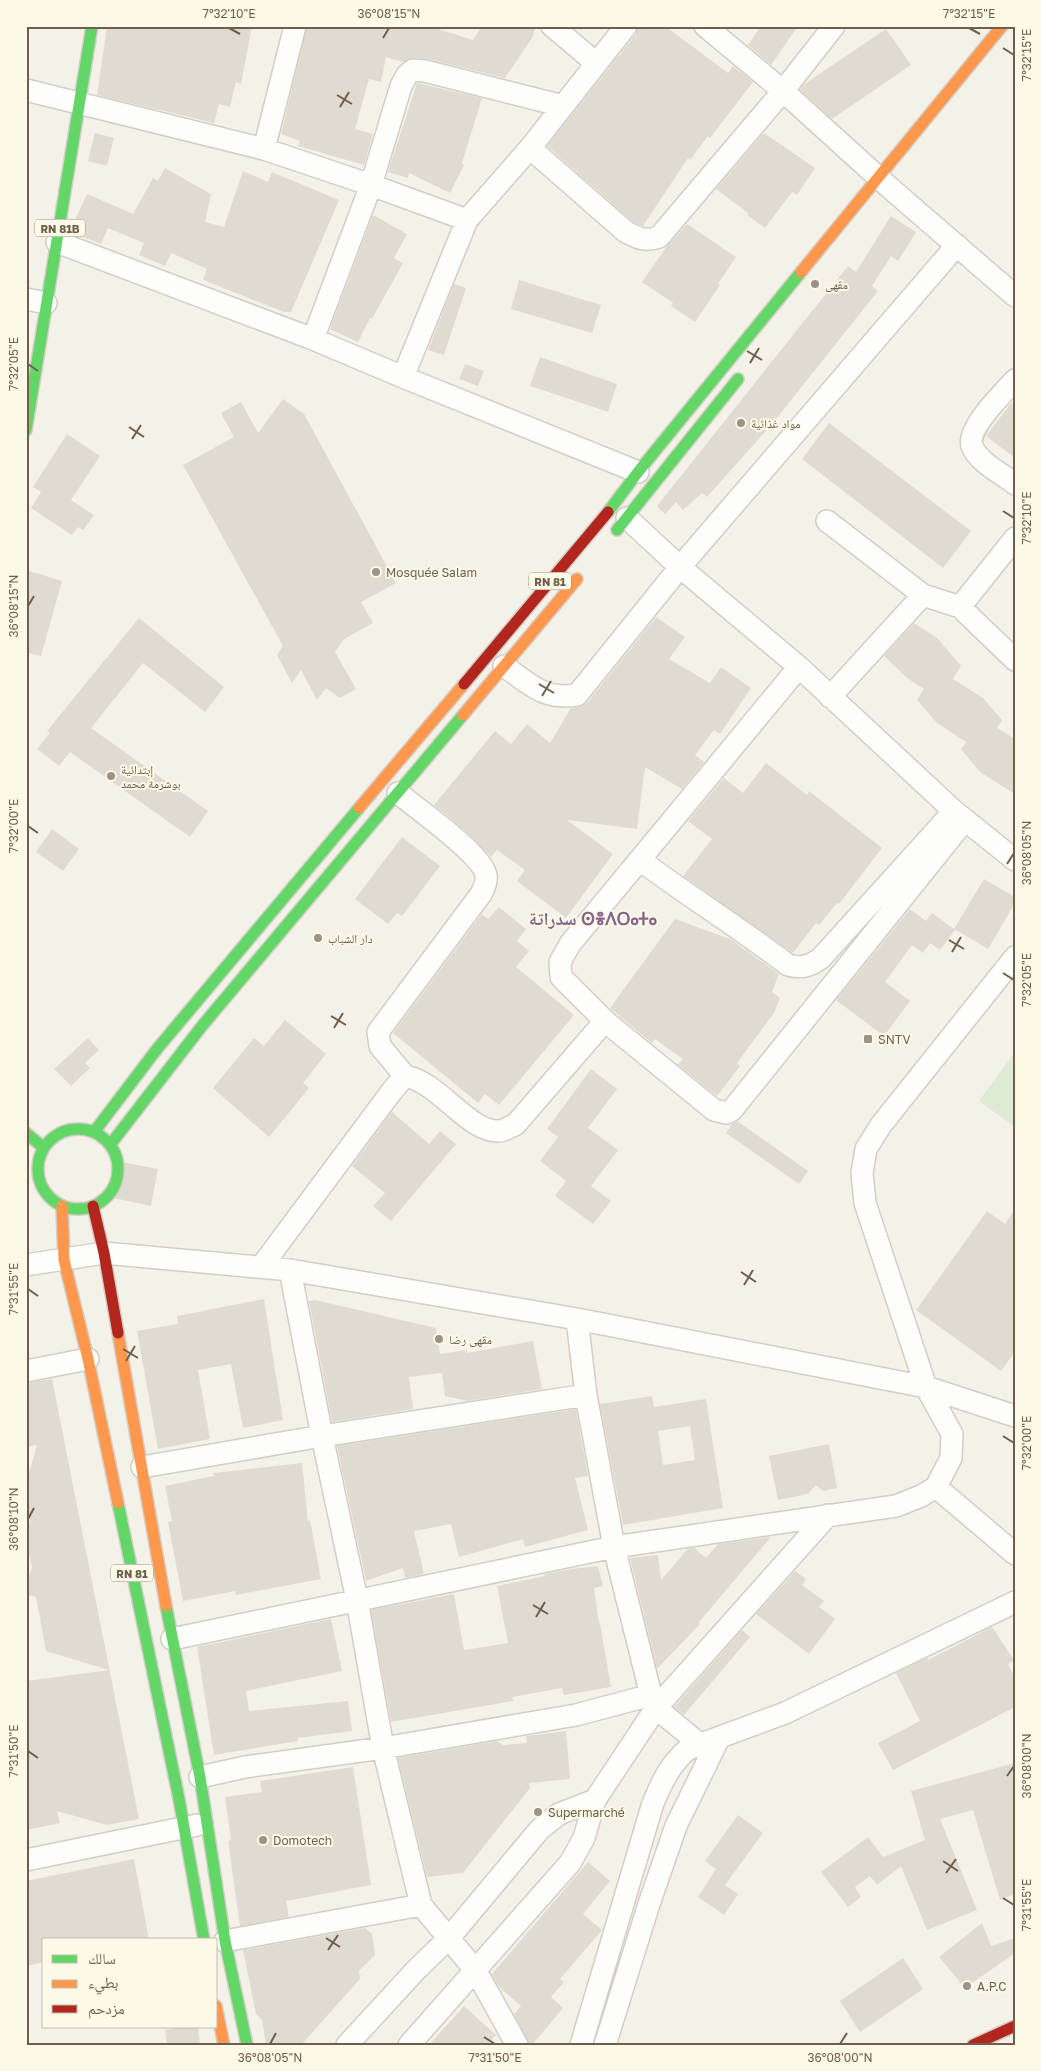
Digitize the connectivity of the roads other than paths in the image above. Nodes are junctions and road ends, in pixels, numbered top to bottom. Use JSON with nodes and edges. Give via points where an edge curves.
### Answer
{"nodes":[{"id":1,"x":92,"y":26,"type":"edge"},
{"id":2,"x":295,"y":26,"type":"edge"},
{"id":3,"x":552,"y":26,"type":"edge"},
{"id":4,"x":626,"y":26,"type":"edge"},
{"id":5,"x":705,"y":26,"type":"edge"},
{"id":6,"x":834,"y":26,"type":"edge"},
{"id":7,"x":1002,"y":26,"type":"edge"},
{"id":8,"x":596,"y":63,"type":"junction"},
{"id":9,"x":26,"y":90,"type":"edge"},
{"id":10,"x":783,"y":91,"type":"junction"},
{"id":11,"x":80,"y":103,"type":"junction"},
{"id":12,"x":563,"y":106,"type":"junction"},
{"id":13,"x":530,"y":148,"type":"junction"},
{"id":14,"x":264,"y":149,"type":"junction"},
{"id":15,"x":888,"y":184,"type":"junction"},
{"id":16,"x":371,"y":185,"type":"junction"},
{"id":17,"x":466,"y":220,"type":"junction"},
{"id":18,"x":57,"y":242,"type":"junction"},
{"id":19,"x":957,"y":245,"type":"junction"},
{"id":20,"x":1015,"y":296,"type":"edge"},
{"id":21,"x":36,"y":301,"type":"edge"},
{"id":22,"x":313,"y":339,"type":"junction"},
{"id":23,"x":743,"y":372,"type":"dead end"},
{"id":24,"x":403,"y":377,"type":"junction"},
{"id":25,"x":1015,"y":380,"type":"edge"},
{"id":26,"x":26,"y":430,"type":"edge"},
{"id":27,"x":638,"y":472,"type":"junction"},
{"id":28,"x":1015,"y":484,"type":"edge"},
{"id":29,"x":627,"y":518,"type":"junction"},
{"id":30,"x":827,"y":521,"type":"dead end"},
{"id":31,"x":1015,"y":538,"type":"edge"},
{"id":32,"x":609,"y":540,"type":"dead end"},
{"id":33,"x":680,"y":567,"type":"junction"},
{"id":34,"x":584,"y":570,"type":"dead end"},
{"id":35,"x":923,"y":595,"type":"junction"},
{"id":36,"x":960,"y":607,"type":"junction"},
{"id":37,"x":1015,"y":660,"type":"edge"},
{"id":38,"x":504,"y":666,"type":"junction"},
{"id":39,"x":799,"y":667,"type":"junction"},
{"id":40,"x":830,"y":697,"type":"junction"},
{"id":41,"x":398,"y":793,"type":"junction"},
{"id":42,"x":960,"y":816,"type":"junction"},
{"id":43,"x":640,"y":860,"type":"junction"},
{"id":44,"x":1015,"y":860,"type":"edge"},
{"id":45,"x":1015,"y":957,"type":"edge"},
{"id":46,"x":605,"y":1021,"type":"junction"},
{"id":47,"x":404,"y":1076,"type":"junction"},
{"id":48,"x":94,"y":1132,"type":"junction"},
{"id":49,"x":26,"y":1133,"type":"edge"},
{"id":50,"x":110,"y":1145,"type":"junction"},
{"id":51,"x":44,"y":1148,"type":"junction"},
{"id":52,"x":62,"y":1206,"type":"junction"},
{"id":53,"x":93,"y":1206,"type":"junction"},
{"id":54,"x":104,"y":1253,"type":"junction"},
{"id":55,"x":64,"y":1260,"type":"junction"},
{"id":56,"x":26,"y":1265,"type":"edge"},
{"id":57,"x":261,"y":1267,"type":"junction"},
{"id":58,"x":290,"y":1270,"type":"junction"},
{"id":59,"x":576,"y":1319,"type":"junction"},
{"id":60,"x":88,"y":1359,"type":"junction"},
{"id":61,"x":26,"y":1371,"type":"edge"},
{"id":62,"x":926,"y":1387,"type":"junction"},
{"id":63,"x":586,"y":1395,"type":"junction"},
{"id":64,"x":1015,"y":1416,"type":"edge"},
{"id":65,"x":322,"y":1436,"type":"junction"},
{"id":66,"x":142,"y":1467,"type":"junction"},
{"id":67,"x":936,"y":1487,"type":"junction"},
{"id":68,"x":828,"y":1515,"type":"junction"},
{"id":69,"x":614,"y":1547,"type":"junction"},
{"id":70,"x":1015,"y":1554,"type":"edge"},
{"id":71,"x":357,"y":1600,"type":"junction"},
{"id":72,"x":1015,"y":1602,"type":"edge"},
{"id":73,"x":172,"y":1639,"type":"junction"},
{"id":74,"x":654,"y":1702,"type":"junction"},
{"id":75,"x":710,"y":1745,"type":"junction"},
{"id":76,"x":383,"y":1748,"type":"junction"},
{"id":77,"x":200,"y":1777,"type":"junction"},
{"id":78,"x":595,"y":1800,"type":"junction"},
{"id":79,"x":207,"y":1824,"type":"junction"},
{"id":80,"x":183,"y":1827,"type":"junction"},
{"id":81,"x":26,"y":1860,"type":"edge"},
{"id":82,"x":421,"y":1905,"type":"junction"},
{"id":83,"x":204,"y":1938,"type":"edge"},
{"id":84,"x":449,"y":1938,"type":"junction"},
{"id":85,"x":225,"y":1941,"type":"junction"},
{"id":86,"x":476,"y":1971,"type":"junction"},
{"id":87,"x":218,"y":2016,"type":"edge"},
{"id":88,"x":1015,"y":2026,"type":"edge"},
{"id":89,"x":224,"y":2045,"type":"edge"},
{"id":90,"x":247,"y":2045,"type":"edge"},
{"id":91,"x":347,"y":2045,"type":"edge"},
{"id":92,"x":409,"y":2045,"type":"edge"},
{"id":93,"x":518,"y":2045,"type":"edge"},
{"id":94,"x":581,"y":2045,"type":"edge"},
{"id":95,"x":605,"y":2045,"type":"edge"},
{"id":96,"x":973,"y":2045,"type":"edge"}],
"edges":[{"from":1,"to":11,"type":"main road","number":"RN 81B"},
{"from":2,"to":14,"type":"street"},
{"from":3,"to":8,"type":"street"},
{"from":4,"to":8,"type":"street"},
{"from":5,"to":10,"type":"street"},
{"from":6,"to":10,"type":"street"},
{"from":7,"to":15,"type":"main road","number":"RN 81"},
{"from":8,"to":12,"type":"street"},
{"from":9,"to":11,"type":"street"},
{"from":10,"to":13,"type":"street","via":[[659,237],[650,241],[626,232]]},
{"from":10,"to":15,"type":"street"},
{"from":11,"to":14,"type":"street"},
{"from":11,"to":18,"type":"main road","number":"RN 81B"},
{"from":12,"to":13,"type":"street"},
{"from":12,"to":16,"type":"street","via":[[414,70],[401,86]]},
{"from":13,"to":17,"type":"street"},
{"from":14,"to":16,"type":"street"},
{"from":15,"to":19,"type":"street"},
{"from":15,"to":27,"type":"main road","number":"RN 81"},
{"from":16,"to":17,"type":"street"},
{"from":16,"to":22,"type":"street"},
{"from":17,"to":24,"type":"street"},
{"from":18,"to":21,"type":"main road","number":"RN 81B"},
{"from":18,"to":22,"type":"street"},
{"from":19,"to":20,"type":"street"},
{"from":19,"to":33,"type":"street"},
{"from":21,"to":26,"type":"main road","number":"RN 81B"},
{"from":22,"to":24,"type":"street"},
{"from":23,"to":29,"type":"main road"},
{"from":24,"to":27,"type":"street"},
{"from":25,"to":28,"type":"street","via":[[979,422],[971,438],[975,451],[984,461]]},
{"from":27,"to":48,"type":"main road","number":"RN 81","via":[[611,509],[157,1049]]},
{"from":29,"to":32,"type":"main road"},
{"from":29,"to":33,"type":"street"},
{"from":30,"to":35,"type":"street"},
{"from":31,"to":36,"type":"street"},
{"from":33,"to":38,"type":"street","via":[[577,695],[554,697]]},
{"from":33,"to":39,"type":"street"},
{"from":34,"to":38,"type":"main road"},
{"from":35,"to":36,"type":"street"},
{"from":35,"to":40,"type":"street"},
{"from":36,"to":37,"type":"street"},
{"from":38,"to":41,"type":"main road"},
{"from":39,"to":40,"type":"street"},
{"from":39,"to":43,"type":"street"},
{"from":40,"to":42,"type":"street"},
{"from":41,"to":47,"type":"street","via":[[476,857],[486,875],[481,894],[378,1032],[380,1046]]},
{"from":41,"to":50,"type":"main road","via":[[202,1026]]},
{"from":42,"to":43,"type":"street","via":[[821,958],[798,968],[788,965]]},
{"from":42,"to":44,"type":"street"},
{"from":42,"to":46,"type":"street","via":[[732,1110],[714,1110]]},
{"from":43,"to":46,"type":"street","via":[[570,944],[560,962],[561,977]]},
{"from":45,"to":62,"type":"street","via":[[881,1125],[866,1149],[862,1174],[865,1203]]},
{"from":46,"to":47,"type":"street","via":[[516,1124],[507,1129],[497,1131],[480,1127],[433,1089]]},
{"from":47,"to":57,"type":"street"},
{"from":48,"to":50,"type":"main road"},
{"from":48,"to":51,"type":"main road","via":[[66,1131]]},
{"from":49,"to":51,"type":"main road"},
{"from":50,"to":53,"type":"main road","via":[[117,1158],[118,1173],[114,1187]]},
{"from":51,"to":52,"type":"main road","via":[[39,1161],[42,1188]]},
{"from":52,"to":53,"type":"main road","via":[[78,1209]]},
{"from":52,"to":55,"type":"main road","number":"RN 81"},
{"from":53,"to":54,"type":"main road"},
{"from":54,"to":55,"type":"street"},
{"from":54,"to":57,"type":"street"},
{"from":54,"to":66,"type":"main road"},
{"from":55,"to":56,"type":"street"},
{"from":55,"to":60,"type":"main road","number":"RN 81"},
{"from":57,"to":58,"type":"street"},
{"from":58,"to":59,"type":"street"},
{"from":58,"to":65,"type":"street"},
{"from":59,"to":62,"type":"street"},
{"from":59,"to":63,"type":"street"},
{"from":60,"to":61,"type":"street"},
{"from":60,"to":80,"type":"main road","number":"RN 81"},
{"from":62,"to":64,"type":"street"},
{"from":62,"to":67,"type":"street","via":[[952,1434],[951,1458]]},
{"from":63,"to":65,"type":"street"},
{"from":63,"to":69,"type":"street"},
{"from":65,"to":66,"type":"street"},
{"from":65,"to":71,"type":"street"},
{"from":66,"to":73,"type":"main road"},
{"from":67,"to":68,"type":"street","via":[[896,1506]]},
{"from":67,"to":70,"type":"street"},
{"from":68,"to":69,"type":"street"},
{"from":68,"to":74,"type":"street"},
{"from":69,"to":71,"type":"street"},
{"from":69,"to":74,"type":"street"},
{"from":71,"to":73,"type":"street"},
{"from":71,"to":76,"type":"street"},
{"from":72,"to":75,"type":"street","via":[[785,1713]]},
{"from":73,"to":77,"type":"main road"},
{"from":74,"to":75,"type":"street"},
{"from":74,"to":76,"type":"street"},
{"from":74,"to":78,"type":"street"},
{"from":75,"to":94,"type":"street","via":[[688,1749],[676,1759],[664,1779]]},
{"from":75,"to":95,"type":"street","via":[[676,1826]]},
{"from":76,"to":77,"type":"street","via":[[245,1767]]},
{"from":76,"to":82,"type":"street"},
{"from":77,"to":79,"type":"main road"},
{"from":78,"to":84,"type":"street","via":[[559,1814],[540,1829]]},
{"from":78,"to":86,"type":"street","via":[[584,1838],[570,1863]]},
{"from":79,"to":80,"type":"street"},
{"from":79,"to":85,"type":"main road"},
{"from":80,"to":81,"type":"street"},
{"from":80,"to":83,"type":"main road","number":"RN 81"},
{"from":82,"to":84,"type":"street"},
{"from":82,"to":85,"type":"street"},
{"from":84,"to":86,"type":"street"},
{"from":84,"to":91,"type":"street"},
{"from":85,"to":90,"type":"main road"},
{"from":86,"to":92,"type":"street"},
{"from":86,"to":93,"type":"street"},
{"from":87,"to":89,"type":"main road"},
{"from":88,"to":96,"type":"main road"}]}
